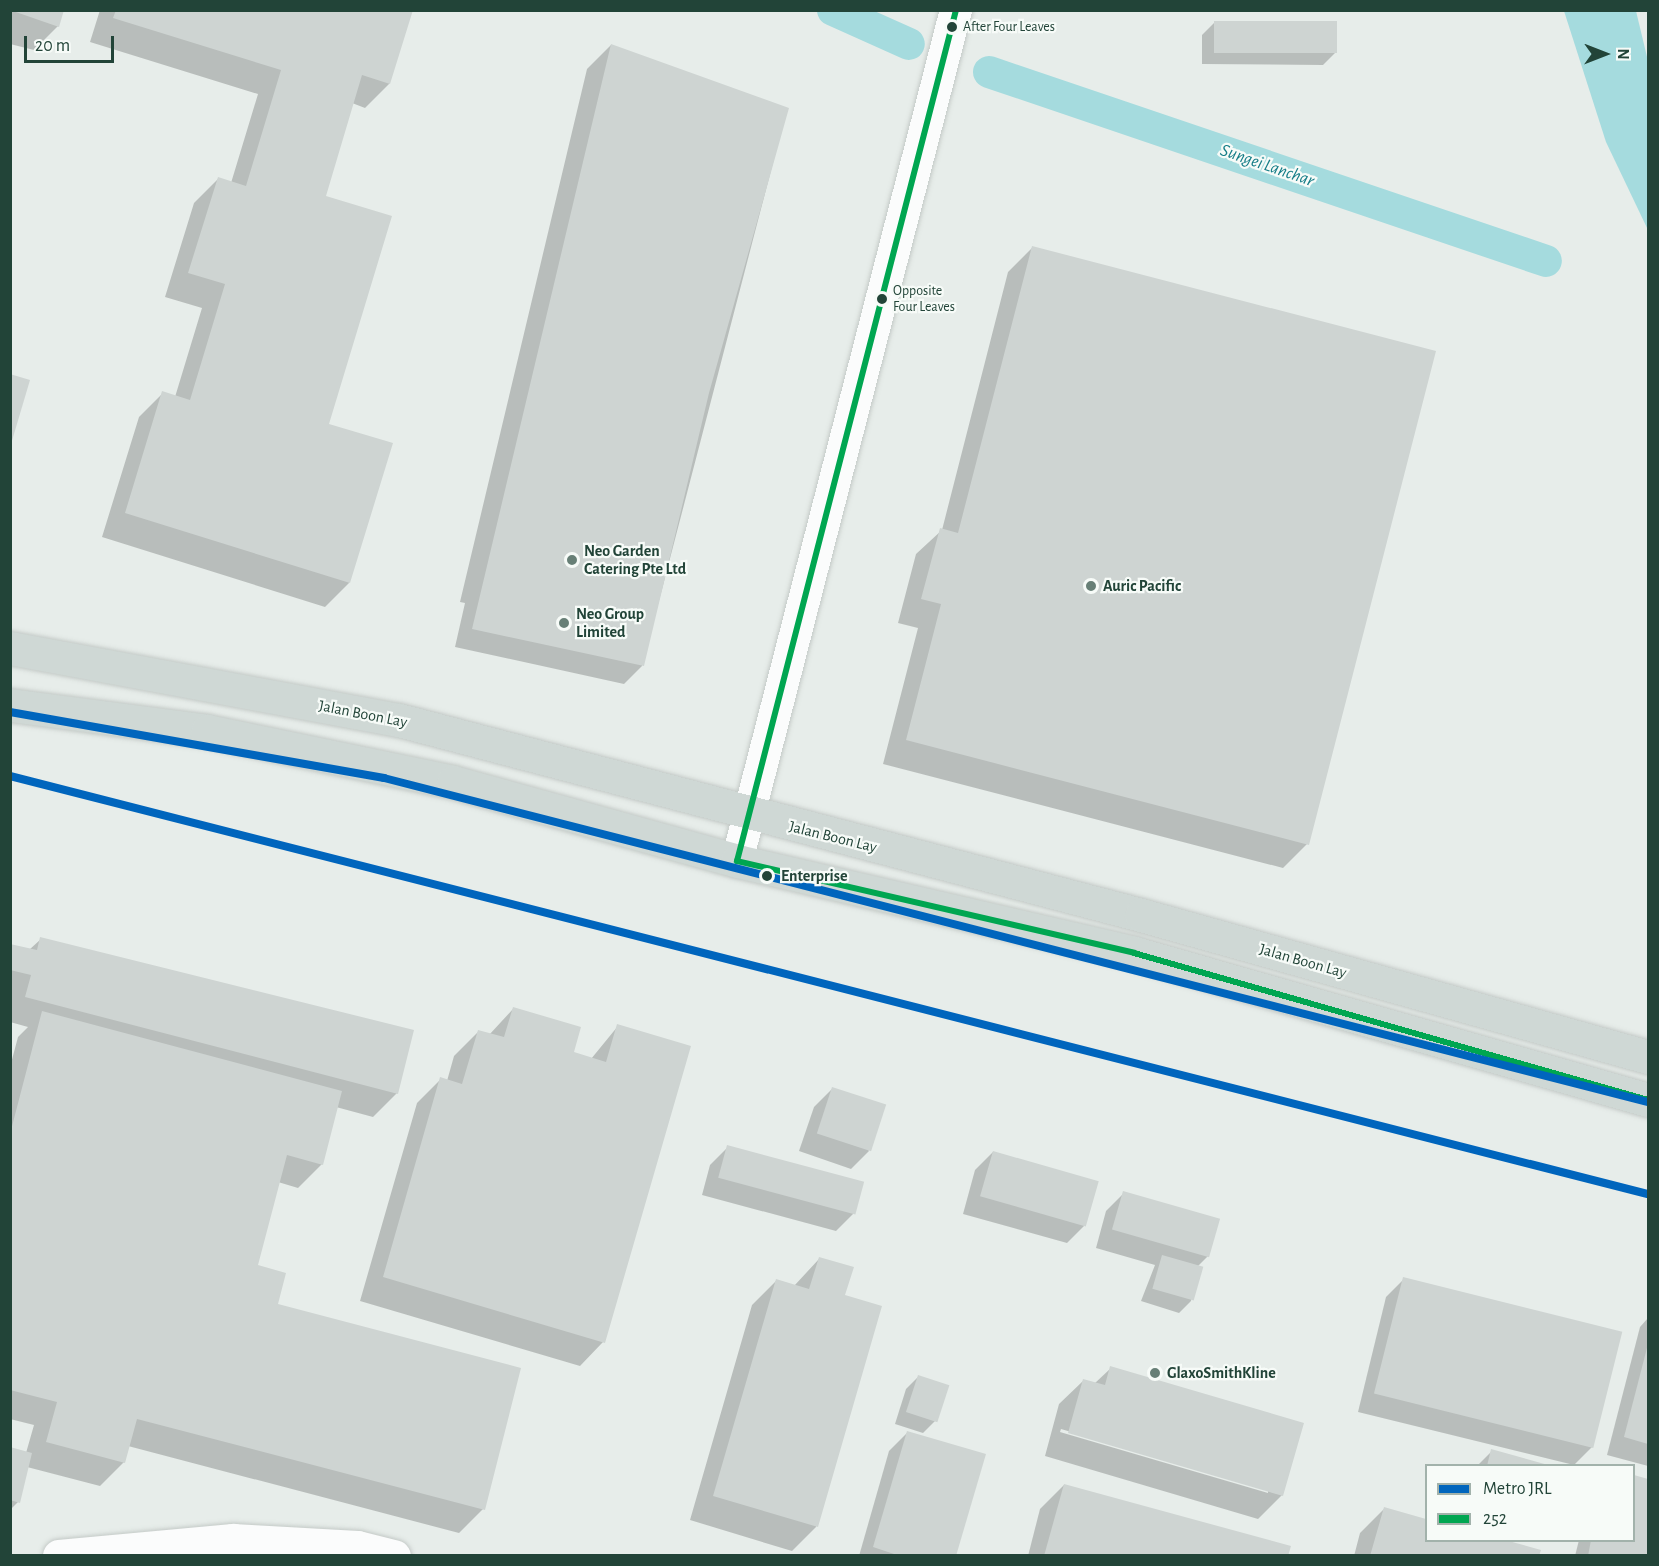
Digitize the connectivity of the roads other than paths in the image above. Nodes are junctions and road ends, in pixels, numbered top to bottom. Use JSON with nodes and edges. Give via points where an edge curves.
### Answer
{"nodes":[{"id":1,"x":956,"y":10,"type":"edge"},
{"id":2,"x":10,"y":648,"type":"edge"},
{"id":3,"x":10,"y":705,"type":"edge"},
{"id":4,"x":752,"y":817,"type":"junction"},
{"id":5,"x":737,"y":861,"type":"junction"},
{"id":6,"x":1648,"y":1057,"type":"edge"},
{"id":7,"x":1648,"y":1100,"type":"edge"},
{"id":8,"x":59,"y":1556,"type":"edge"},
{"id":9,"x":395,"y":1556,"type":"edge"}],
"edges":[{"from":1,"to":4,"type":"street","via":[[817,537]]},
{"from":2,"to":4,"type":"main road","name":"Jalan Boon Lay","via":[[399,720]]},
{"from":3,"to":5,"type":"main road","via":[[207,731],[453,782]]},
{"from":4,"to":5,"type":"street"},
{"from":4,"to":6,"type":"main road","name":"Jalan Boon Lay","via":[[1141,915]]},
{"from":5,"to":7,"type":"main road","via":[[1134,953]]},
{"from":8,"to":9,"type":"street","via":[[233,1540],[358,1547]]}]}
